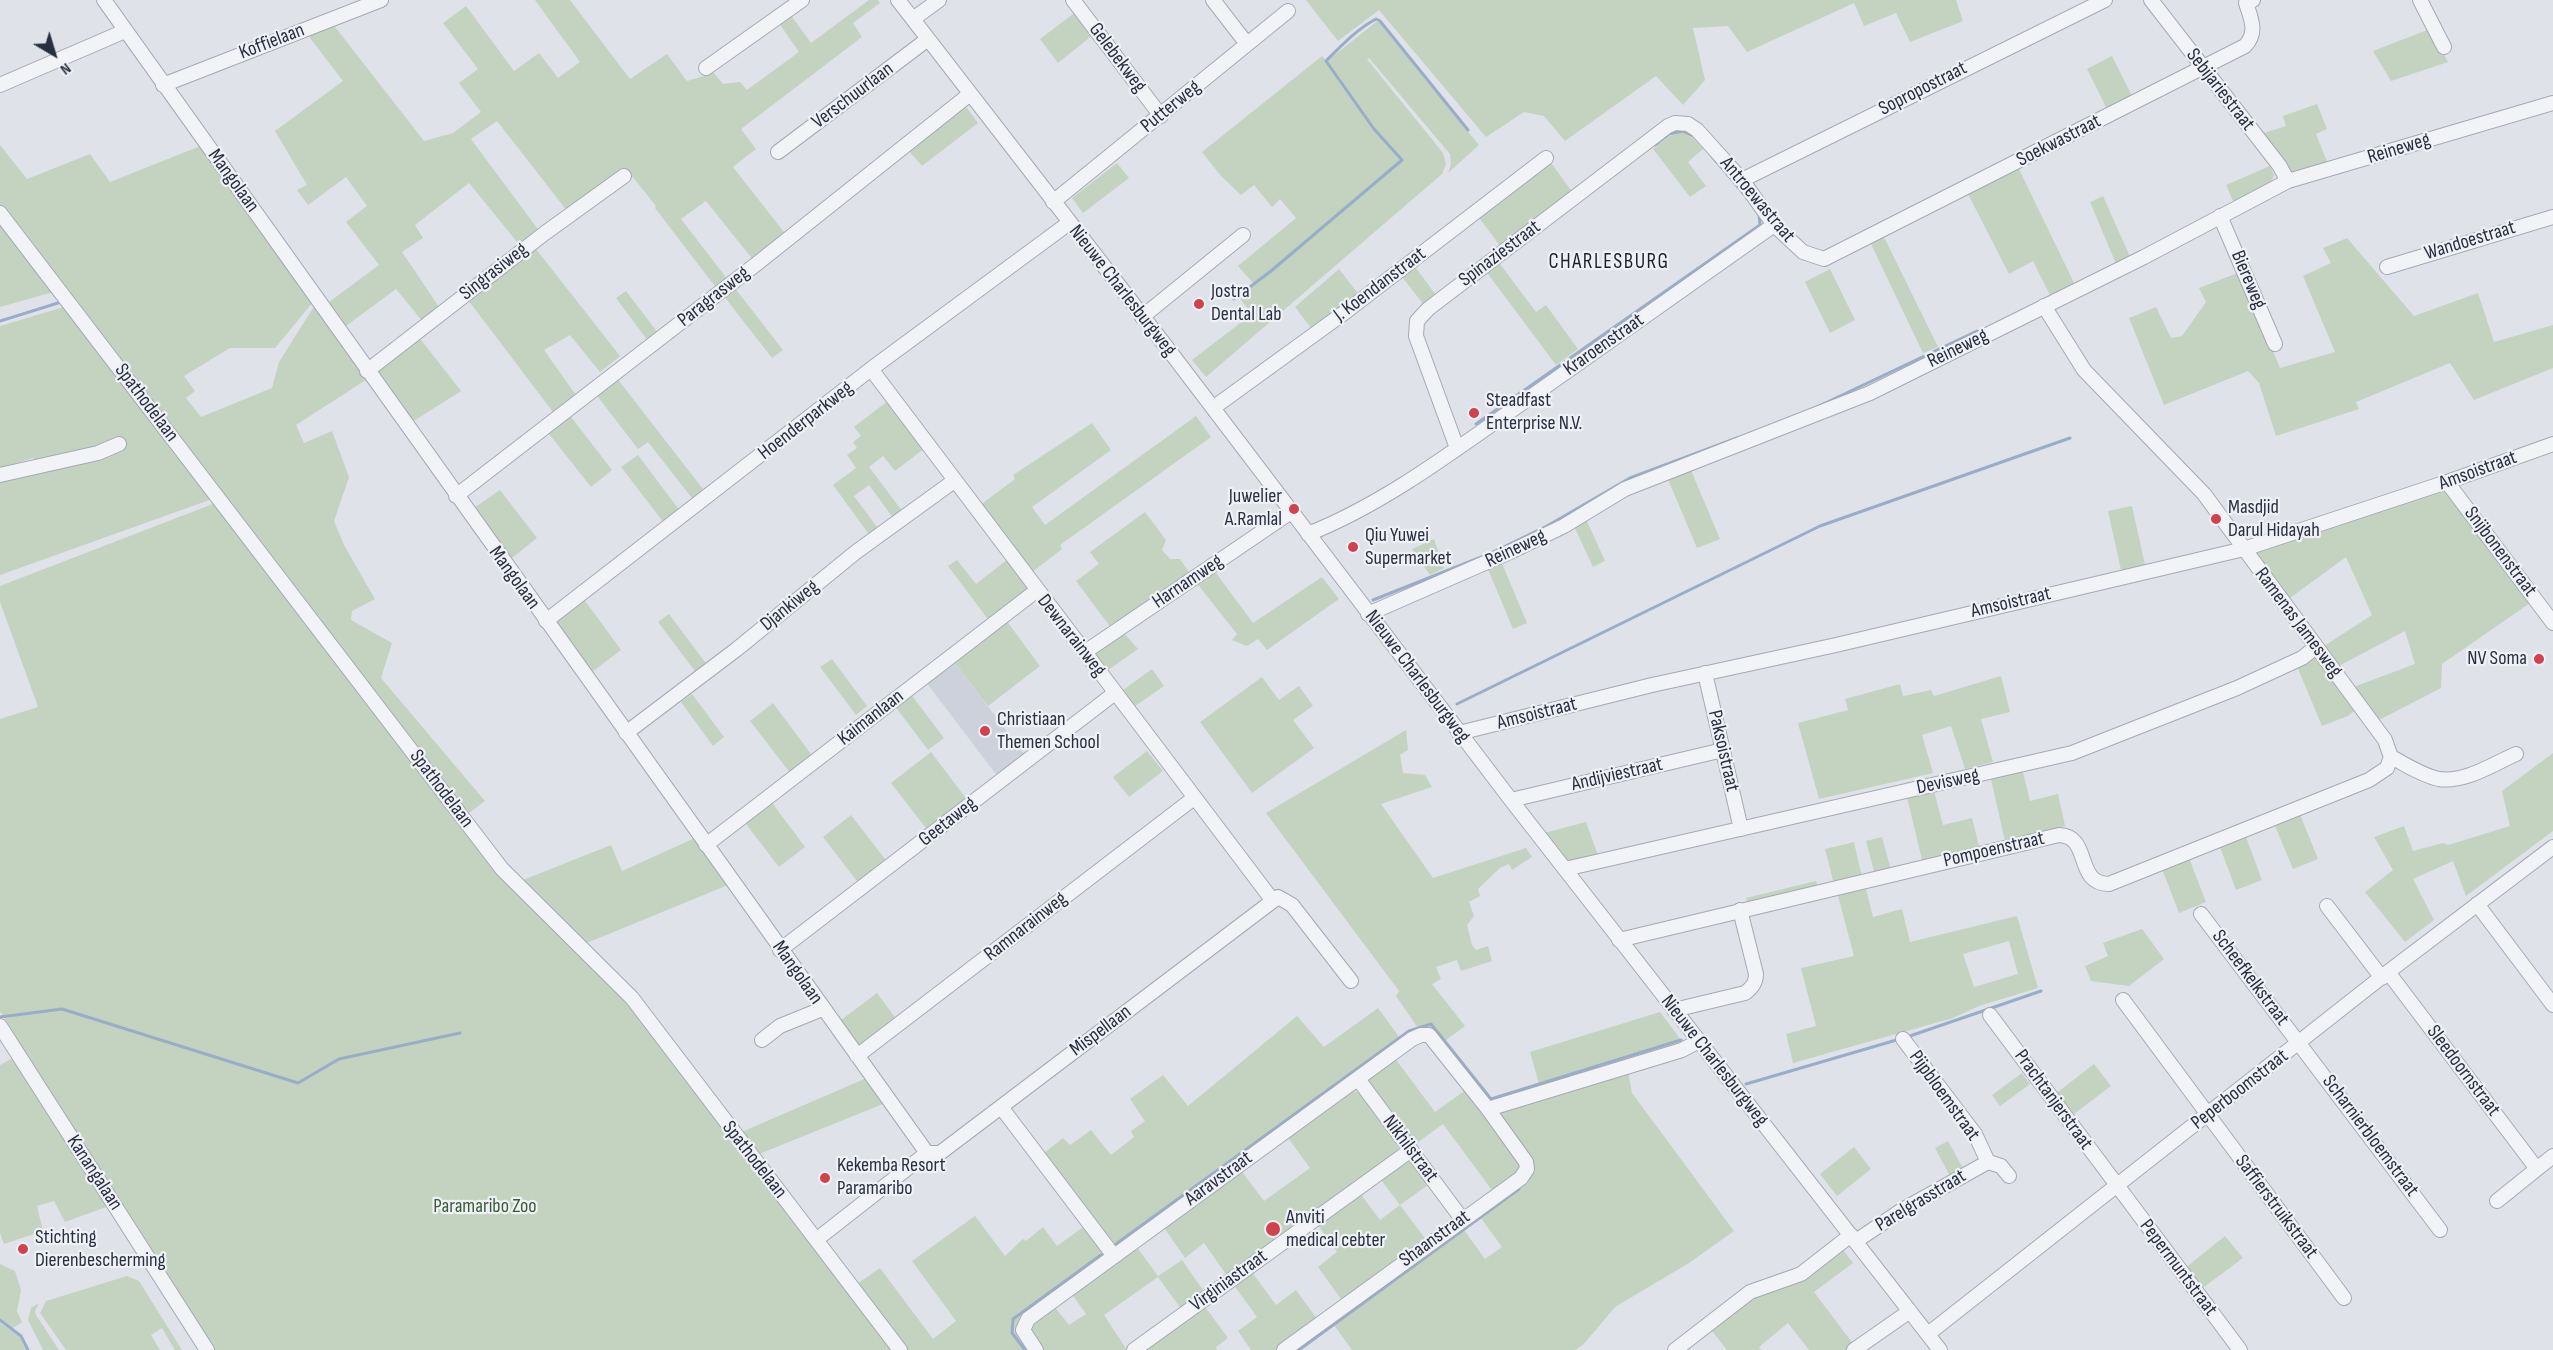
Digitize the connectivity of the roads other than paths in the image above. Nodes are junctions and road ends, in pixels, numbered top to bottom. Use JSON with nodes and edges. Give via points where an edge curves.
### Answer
{"nodes":[{"id":1,"x":104,"y":0,"type":"edge"},
{"id":2,"x":381,"y":0,"type":"edge"},
{"id":3,"x":802,"y":0,"type":"edge"},
{"id":4,"x":898,"y":0,"type":"edge"},
{"id":5,"x":939,"y":0,"type":"edge"},
{"id":6,"x":1073,"y":0,"type":"edge"},
{"id":7,"x":1213,"y":0,"type":"edge"},
{"id":8,"x":2105,"y":0,"type":"edge"},
{"id":9,"x":2151,"y":0,"type":"edge"},
{"id":10,"x":2420,"y":0,"type":"edge"},
{"id":11,"x":2248,"y":1,"type":"edge"},
{"id":12,"x":1288,"y":10,"type":"dead end"},
{"id":13,"x":913,"y":19,"type":"junction"},
{"id":14,"x":125,"y":31,"type":"junction"},
{"id":15,"x":928,"y":39,"type":"junction"},
{"id":16,"x":1247,"y":44,"type":"junction"},
{"id":17,"x":2444,"y":47,"type":"dead end"},
{"id":18,"x":706,"y":68,"type":"dead end"},
{"id":19,"x":2203,"y":68,"type":"junction"},
{"id":20,"x":0,"y":85,"type":"edge"},
{"id":21,"x":163,"y":85,"type":"junction"},
{"id":22,"x":970,"y":94,"type":"junction"},
{"id":23,"x":2553,"y":103,"type":"edge"},
{"id":24,"x":1161,"y":116,"type":"junction"},
{"id":25,"x":1697,"y":130,"type":"joint"},
{"id":26,"x":778,"y":152,"type":"dead end"},
{"id":27,"x":1546,"y":158,"type":"dead end"},
{"id":28,"x":624,"y":176,"type":"dead end"},
{"id":29,"x":1742,"y":180,"type":"junction"},
{"id":30,"x":2288,"y":181,"type":"junction"},
{"id":31,"x":1053,"y":202,"type":"junction"},
{"id":32,"x":0,"y":213,"type":"edge"},
{"id":33,"x":2220,"y":216,"type":"junction"},
{"id":34,"x":2553,"y":217,"type":"edge"},
{"id":35,"x":1069,"y":223,"type":"junction"},
{"id":36,"x":1774,"y":225,"type":"junction"},
{"id":37,"x":1243,"y":235,"type":"dead end"},
{"id":38,"x":1824,"y":259,"type":"joint"},
{"id":39,"x":2387,"y":267,"type":"dead end"},
{"id":40,"x":2044,"y":306,"type":"junction"},
{"id":41,"x":1142,"y":317,"type":"junction"},
{"id":42,"x":2275,"y":344,"type":"dead end"},
{"id":43,"x":871,"y":369,"type":"junction"},
{"id":44,"x":367,"y":371,"type":"junction"},
{"id":45,"x":1213,"y":408,"type":"junction"},
{"id":46,"x":119,"y":444,"type":"dead end"},
{"id":47,"x":2553,"y":444,"type":"edge"},
{"id":48,"x":1457,"y":448,"type":"junction"},
{"id":49,"x":0,"y":475,"type":"edge"},
{"id":50,"x":954,"y":481,"type":"junction"},
{"id":51,"x":2447,"y":482,"type":"junction"},
{"id":52,"x":456,"y":496,"type":"junction"},
{"id":53,"x":1291,"y":512,"type":"junction"},
{"id":54,"x":1308,"y":534,"type":"junction"},
{"id":55,"x":2244,"y":549,"type":"junction"},
{"id":56,"x":1036,"y":591,"type":"junction"},
{"id":57,"x":1368,"y":614,"type":"junction"},
{"id":58,"x":546,"y":621,"type":"junction"},
{"id":59,"x":2553,"y":623,"type":"edge"},
{"id":60,"x":2316,"y":647,"type":"junction"},
{"id":61,"x":1085,"y":652,"type":"junction"},
{"id":62,"x":1705,"y":673,"type":"junction"},
{"id":63,"x":1115,"y":693,"type":"junction"},
{"id":64,"x":626,"y":733,"type":"junction"},
{"id":65,"x":1459,"y":733,"type":"junction"},
{"id":66,"x":1723,"y":750,"type":"junction"},
{"id":67,"x":2516,"y":754,"type":"dead end"},
{"id":68,"x":2391,"y":757,"type":"junction"},
{"id":69,"x":1194,"y":798,"type":"junction"},
{"id":70,"x":1510,"y":800,"type":"junction"},
{"id":71,"x":1741,"y":829,"type":"junction"},
{"id":72,"x":706,"y":845,"type":"junction"},
{"id":73,"x":2553,"y":847,"type":"edge"},
{"id":74,"x":1565,"y":869,"type":"junction"},
{"id":75,"x":1273,"y":901,"type":"junction"},
{"id":76,"x":2477,"y":904,"type":"junction"},
{"id":77,"x":2327,"y":906,"type":"dead end"},
{"id":78,"x":1740,"y":910,"type":"junction"},
{"id":79,"x":2201,"y":914,"type":"dead end"},
{"id":80,"x":1619,"y":940,"type":"junction"},
{"id":81,"x":780,"y":950,"type":"junction"},
{"id":82,"x":2385,"y":975,"type":"junction"},
{"id":83,"x":1351,"y":981,"type":"dead end"},
{"id":84,"x":2123,"y":1000,"type":"dead end"},
{"id":85,"x":2553,"y":1005,"type":"edge"},
{"id":86,"x":822,"y":1009,"type":"junction"},
{"id":87,"x":1674,"y":1010,"type":"junction"},
{"id":88,"x":1990,"y":1015,"type":"dead end"},
{"id":89,"x":0,"y":1026,"type":"edge"},
{"id":90,"x":1421,"y":1035,"type":"joint"},
{"id":91,"x":1903,"y":1039,"type":"dead end"},
{"id":92,"x":762,"y":1040,"type":"dead end"},
{"id":93,"x":1699,"y":1041,"type":"junction"},
{"id":94,"x":2300,"y":1043,"type":"junction"},
{"id":95,"x":857,"y":1056,"type":"junction"},
{"id":96,"x":1358,"y":1078,"type":"junction"},
{"id":97,"x":1001,"y":1107,"type":"junction"},
{"id":98,"x":1488,"y":1109,"type":"junction"},
{"id":99,"x":2207,"y":1115,"type":"junction"},
{"id":100,"x":1411,"y":1150,"type":"junction"},
{"id":101,"x":927,"y":1153,"type":"junction"},
{"id":102,"x":2553,"y":1156,"type":"edge"},
{"id":103,"x":1988,"y":1162,"type":"junction"},
{"id":104,"x":2537,"y":1169,"type":"junction"},
{"id":105,"x":2009,"y":1176,"type":"dead end"},
{"id":106,"x":2116,"y":1186,"type":"junction"},
{"id":107,"x":2496,"y":1201,"type":"dead end"},
{"id":108,"x":1462,"y":1219,"type":"junction"},
{"id":109,"x":2440,"y":1230,"type":"dead end"},
{"id":110,"x":1853,"y":1238,"type":"junction"},
{"id":111,"x":816,"y":1240,"type":"junction"},
{"id":112,"x":1114,"y":1256,"type":"junction"},
{"id":113,"x":2344,"y":1298,"type":"dead end"},
{"id":114,"x":1910,"y":1311,"type":"junction"},
{"id":115,"x":1928,"y":1334,"type":"junction"},
{"id":116,"x":207,"y":1350,"type":"edge"},
{"id":117,"x":900,"y":1350,"type":"edge"},
{"id":118,"x":1036,"y":1350,"type":"edge"},
{"id":119,"x":1134,"y":1350,"type":"edge"},
{"id":120,"x":1284,"y":1350,"type":"edge"},
{"id":121,"x":1675,"y":1350,"type":"edge"},
{"id":122,"x":1854,"y":1350,"type":"edge"},
{"id":123,"x":1940,"y":1350,"type":"edge"},
{"id":124,"x":2240,"y":1350,"type":"edge"}],
"edges":[{"from":1,"to":14,"type":"street","name":"Mangolaan"},
{"from":2,"to":21,"type":"street","name":"Koffielaan"},
{"from":3,"to":18,"type":"street"},
{"from":4,"to":13,"type":"street","name":"Nieuwe Charlesburgweg"},
{"from":5,"to":13,"type":"street"},
{"from":6,"to":24,"type":"street","name":"Gelebekweg"},
{"from":7,"to":16,"type":"street"},
{"from":8,"to":29,"type":"street","name":"Sopropostraat"},
{"from":9,"to":19,"type":"street","name":"Sebijariestraat"},
{"from":10,"to":17,"type":"street"},
{"from":11,"to":19,"type":"street","name":"Soekwastraat","via":[[2252,38],[2246,46]]},
{"from":12,"to":16,"type":"street","name":"Putterweg"},
{"from":13,"to":15,"type":"street","name":"Nieuwe Charlesburgweg"},
{"from":14,"to":20,"type":"street"},
{"from":14,"to":21,"type":"street","name":"Mangolaan"},
{"from":15,"to":22,"type":"street","name":"Nieuwe Charlesburgweg"},
{"from":15,"to":26,"type":"street","name":"Verschuurlaan"},
{"from":16,"to":24,"type":"street","name":"Putterweg"},
{"from":19,"to":30,"type":"street","name":"Sebijariestraat"},
{"from":19,"to":38,"type":"street","name":"Soekwastraat"},
{"from":21,"to":44,"type":"street","name":"Mangolaan"},
{"from":22,"to":31,"type":"street","name":"Nieuwe Charlesburgweg"},
{"from":22,"to":52,"type":"street","name":"Paragrasweg"},
{"from":23,"to":30,"type":"street","name":"Reineweg"},
{"from":24,"to":31,"type":"street","name":"Putterweg"},
{"from":25,"to":29,"type":"street","name":"Antroewastraat"},
{"from":25,"to":48,"type":"street","name":"Spinaziestraat","via":[[1675,123],[1657,134],[1421,315],[1416,336]]},
{"from":27,"to":45,"type":"street","name":"J. Koendanstraat"},
{"from":28,"to":44,"type":"street","name":"Singrasiweg"},
{"from":29,"to":36,"type":"street","name":"Antroewastraat"},
{"from":30,"to":33,"type":"street","name":"Reineweg"},
{"from":31,"to":35,"type":"street","name":"Nieuwe Charlesburgweg"},
{"from":32,"to":111,"type":"street","name":"Spathodelaan","via":[[502,869],[632,998]]},
{"from":33,"to":40,"type":"street","name":"Reineweg"},
{"from":33,"to":42,"type":"street","name":"Biereweg"},
{"from":34,"to":39,"type":"street","name":"Wandoestraat"},
{"from":35,"to":41,"type":"street","name":"Nieuwe Charlesburgweg"},
{"from":35,"to":43,"type":"street","name":"Hoenderparkweg"},
{"from":36,"to":38,"type":"street","name":"Antroewastraat","via":[[1803,252]]},
{"from":36,"to":48,"type":"street","name":"Kraroenstraat"},
{"from":37,"to":41,"type":"street"},
{"from":40,"to":55,"type":"street","name":"Ramenas Jamesweg","via":[[2084,370],[2204,494]]},
{"from":40,"to":57,"type":"street","name":"Reineweg","via":[[1870,393],[1625,489],[1564,526]]},
{"from":41,"to":45,"type":"street","name":"Nieuwe Charlesburgweg"},
{"from":43,"to":50,"type":"street","name":"Dewnarainweg"},
{"from":43,"to":58,"type":"street","name":"Hoenderparkweg"},
{"from":44,"to":52,"type":"street","name":"Mangolaan"},
{"from":45,"to":53,"type":"street","name":"Nieuwe Charlesburgweg"},
{"from":46,"to":49,"type":"street","via":[[98,453]]},
{"from":47,"to":51,"type":"street","name":"Amsoistraat"},
{"from":48,"to":54,"type":"street","name":"Kraroenstraat","via":[[1340,522]]},
{"from":50,"to":56,"type":"street","name":"Dewnarainweg"},
{"from":50,"to":64,"type":"street","name":"Djankiweg","via":[[856,552]]},
{"from":51,"to":55,"type":"street","name":"Amsoistraat"},
{"from":51,"to":59,"type":"street","name":"Snijbonenstraat"},
{"from":52,"to":58,"type":"street","name":"Mangolaan"},
{"from":53,"to":54,"type":"street","name":"Nieuwe Charlesburgweg"},
{"from":53,"to":61,"type":"street","name":"Harnamweg"},
{"from":54,"to":57,"type":"street","name":"Nieuwe Charlesburgweg"},
{"from":55,"to":60,"type":"street","name":"Ramenas Jamesweg"},
{"from":55,"to":62,"type":"street","name":"Amsoistraat"},
{"from":56,"to":61,"type":"street","name":"Dewnarainweg"},
{"from":56,"to":72,"type":"street","name":"Kaimanlaan"},
{"from":57,"to":65,"type":"street","name":"Nieuwe Charlesburgweg"},
{"from":58,"to":64,"type":"street","name":"Mangolaan"},
{"from":60,"to":68,"type":"street","name":"Ramenas Jamesweg","via":[[2385,740]]},
{"from":60,"to":71,"type":"street","name":"Devisweg","via":[[2302,658],[2237,688],[2072,753]]},
{"from":61,"to":63,"type":"street","name":"Dewnarainweg"},
{"from":62,"to":65,"type":"street","name":"Amsoistraat"},
{"from":62,"to":66,"type":"street","name":"Paksoistraat"},
{"from":63,"to":69,"type":"street","name":"Dewnarainweg"},
{"from":63,"to":81,"type":"street","name":"Geetaweg"},
{"from":64,"to":72,"type":"street","name":"Mangolaan"},
{"from":65,"to":70,"type":"street","name":"Nieuwe Charlesburgweg"},
{"from":66,"to":70,"type":"street","name":"Andijviestraat"},
{"from":66,"to":71,"type":"street","name":"Paksoistraat"},
{"from":67,"to":68,"type":"street","via":[[2480,771],[2447,779]]},
{"from":68,"to":78,"type":"street","name":"Pompoenstraat","via":[[2387,768],[2369,780],[2109,884],[2090,877],[2074,840],[2059,835]]},
{"from":69,"to":75,"type":"street","name":"Dewnarainweg"},
{"from":69,"to":95,"type":"street","name":"Ramnarainweg"},
{"from":70,"to":74,"type":"street","name":"Nieuwe Charlesburgweg"},
{"from":71,"to":74,"type":"street","name":"Devisweg"},
{"from":72,"to":81,"type":"street","name":"Mangolaan"},
{"from":73,"to":76,"type":"street","name":"Peperboomstraat"},
{"from":74,"to":80,"type":"street","name":"Nieuwe Charlesburgweg"},
{"from":75,"to":83,"type":"street","via":[[1278,897],[1292,904]]},
{"from":75,"to":97,"type":"street","name":"Mispellaan"},
{"from":76,"to":82,"type":"street","name":"Peperboomstraat"},
{"from":76,"to":85,"type":"street"},
{"from":77,"to":82,"type":"street","name":"Sleedoornstraat"},
{"from":78,"to":80,"type":"street","name":"Pompoenstraat"},
{"from":78,"to":87,"type":"street","via":[[1756,974],[1751,988],[1745,993]]},
{"from":79,"to":94,"type":"street","name":"Scheefkelkstraat"},
{"from":80,"to":87,"type":"street","name":"Nieuwe Charlesburgweg"},
{"from":81,"to":86,"type":"street","name":"Mangolaan"},
{"from":82,"to":94,"type":"street","name":"Peperboomstraat"},
{"from":82,"to":104,"type":"street","name":"Sleedoornstraat"},
{"from":84,"to":99,"type":"street","name":"Saffierstruikstraat"},
{"from":86,"to":92,"type":"street","via":[[780,1026]]},
{"from":86,"to":95,"type":"street","name":"Mangolaan"},
{"from":87,"to":93,"type":"street","name":"Nieuwe Charlesburgweg"},
{"from":88,"to":106,"type":"street","name":"Prachtanjerstraat"},
{"from":89,"to":116,"type":"street","name":"Kanangalaan"},
{"from":90,"to":96,"type":"street","name":"Aaravstraat"},
{"from":90,"to":98,"type":"street","name":"Shaanstraat","via":[[1429,1035]]},
{"from":91,"to":103,"type":"street","name":"Pijpbloemstraat","via":[[1975,1134]]},
{"from":93,"to":98,"type":"street","via":[[1682,1050]]},
{"from":93,"to":110,"type":"street","name":"Nieuwe Charlesburgweg"},
{"from":94,"to":99,"type":"street","name":"Peperboomstraat"},
{"from":94,"to":109,"type":"street","name":"Scharnierbloemstraat"},
{"from":95,"to":101,"type":"street","name":"Mangolaan"},
{"from":96,"to":100,"type":"street","name":"Nikhilstraat"},
{"from":96,"to":112,"type":"street","name":"Aaravstraat"},
{"from":97,"to":101,"type":"street","name":"Mispellaan","via":[[940,1153]]},
{"from":97,"to":112,"type":"street"},
{"from":98,"to":108,"type":"street","name":"Shaanstraat","via":[[1527,1169],[1521,1178]]},
{"from":99,"to":106,"type":"street","name":"Peperboomstraat"},
{"from":99,"to":113,"type":"street","name":"Saffierstruikstraat"},
{"from":100,"to":108,"type":"street","name":"Nikhilstraat"},
{"from":100,"to":119,"type":"street","name":"Virginiastraat"},
{"from":101,"to":111,"type":"street","name":"Mispellaan"},
{"from":102,"to":104,"type":"street"},
{"from":103,"to":105,"type":"street","name":"Pijpbloemstraat","via":[[2001,1166]]},
{"from":103,"to":110,"type":"street","name":"Parelgrasstraat"},
{"from":104,"to":107,"type":"street"},
{"from":106,"to":115,"type":"street","name":"Peperboomstraat"},
{"from":106,"to":124,"type":"street","name":"Pepermuntstraat"},
{"from":108,"to":120,"type":"street","name":"Shaanstraat"},
{"from":110,"to":114,"type":"street","name":"Nieuwe Charlesburgweg"},
{"from":110,"to":121,"type":"street","name":"Parelgrasstraat","via":[[1802,1274],[1750,1292]]},
{"from":111,"to":117,"type":"street","name":"Spathodelaan"},
{"from":112,"to":118,"type":"street","name":"Aaravstraat","via":[[1028,1319],[1023,1330]]},
{"from":114,"to":115,"type":"street","name":"Nieuwe Charlesburgweg"},
{"from":114,"to":122,"type":"street"},
{"from":115,"to":123,"type":"street","name":"Nieuwe Charlesburgweg"}]}
